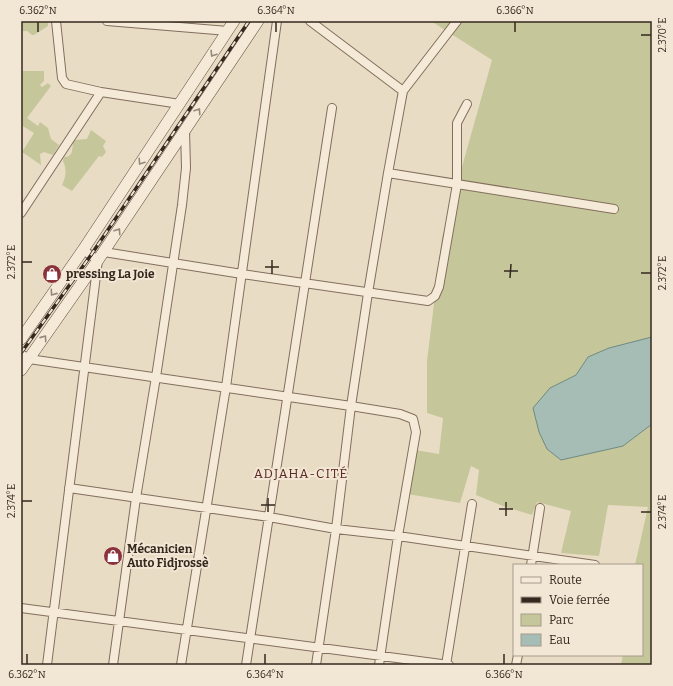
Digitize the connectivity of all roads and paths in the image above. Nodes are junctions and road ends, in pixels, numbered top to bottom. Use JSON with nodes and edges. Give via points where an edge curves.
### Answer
{"nodes":[{"id":1,"x":56,"y":21,"type":"edge"},
{"id":2,"x":106,"y":21,"type":"edge"},
{"id":3,"x":234,"y":21,"type":"edge"},
{"id":4,"x":258,"y":21,"type":"edge"},
{"id":5,"x":277,"y":21,"type":"edge"},
{"id":6,"x":310,"y":21,"type":"edge"},
{"id":7,"x":457,"y":21,"type":"edge"},
{"id":8,"x":228,"y":31,"type":"junction"},
{"id":9,"x":403,"y":91,"type":"junction"},
{"id":10,"x":101,"y":92,"type":"junction"},
{"id":11,"x":180,"y":104,"type":"junction"},
{"id":12,"x":467,"y":104,"type":"dead end"},
{"id":13,"x":332,"y":108,"type":"dead end"},
{"id":14,"x":185,"y":130,"type":"junction"},
{"id":15,"x":388,"y":173,"type":"junction"},
{"id":16,"x":457,"y":184,"type":"junction"},
{"id":17,"x":614,"y":209,"type":"dead end"},
{"id":18,"x":21,"y":213,"type":"edge"},
{"id":19,"x":83,"y":250,"type":"junction"},
{"id":20,"x":101,"y":256,"type":"junction"},
{"id":21,"x":172,"y":264,"type":"junction"},
{"id":22,"x":242,"y":274,"type":"junction"},
{"id":23,"x":305,"y":283,"type":"junction"},
{"id":24,"x":368,"y":293,"type":"junction"},
{"id":25,"x":21,"y":339,"type":"edge"},
{"id":26,"x":25,"y":356,"type":"edge"},
{"id":27,"x":85,"y":367,"type":"junction"},
{"id":28,"x":21,"y":370,"type":"edge"},
{"id":29,"x":156,"y":377,"type":"junction"},
{"id":30,"x":226,"y":388,"type":"junction"},
{"id":31,"x":288,"y":396,"type":"junction"},
{"id":32,"x":351,"y":406,"type":"junction"},
{"id":33,"x":69,"y":488,"type":"junction"},
{"id":34,"x":136,"y":498,"type":"junction"},
{"id":35,"x":472,"y":504,"type":"dead end"},
{"id":36,"x":207,"y":508,"type":"junction"},
{"id":37,"x":540,"y":508,"type":"dead end"},
{"id":38,"x":269,"y":517,"type":"junction"},
{"id":39,"x":336,"y":529,"type":"junction"},
{"id":40,"x":398,"y":536,"type":"junction"},
{"id":41,"x":465,"y":546,"type":"junction"},
{"id":42,"x":532,"y":556,"type":"junction"},
{"id":43,"x":531,"y":564,"type":"edge"},
{"id":44,"x":588,"y":564,"type":"edge"},
{"id":45,"x":21,"y":608,"type":"edge"},
{"id":46,"x":54,"y":612,"type":"junction"},
{"id":47,"x":120,"y":621,"type":"junction"},
{"id":48,"x":186,"y":630,"type":"junction"},
{"id":49,"x":250,"y":638,"type":"junction"},
{"id":50,"x":318,"y":648,"type":"junction"},
{"id":51,"x":380,"y":656,"type":"junction"},
{"id":52,"x":47,"y":665,"type":"edge"},
{"id":53,"x":113,"y":665,"type":"edge"},
{"id":54,"x":181,"y":665,"type":"edge"},
{"id":55,"x":246,"y":665,"type":"edge"},
{"id":56,"x":316,"y":665,"type":"edge"},
{"id":57,"x":379,"y":665,"type":"edge"},
{"id":58,"x":447,"y":665,"type":"edge"}],
"edges":[{"from":1,"to":10,"type":"street","via":[[62,78],[66,84]]},
{"from":2,"to":8,"type":"street"},
{"from":3,"to":8,"type":"main road"},
{"from":14,"to":4,"type":"main road","one_way":true},
{"from":5,"to":22,"type":"street"},
{"from":6,"to":9,"type":"street"},
{"from":7,"to":9,"type":"street"},
{"from":8,"to":11,"type":"main road","one_way":true},
{"from":9,"to":15,"type":"street"},
{"from":10,"to":11,"type":"street"},
{"from":10,"to":18,"type":"street"},
{"from":11,"to":19,"type":"main road","one_way":true},
{"from":12,"to":16,"type":"street","via":[[457,123]]},
{"from":13,"to":23,"type":"street"},
{"from":20,"to":14,"type":"main road","one_way":true},
{"from":14,"to":21,"type":"street","via":[[186,168]]},
{"from":15,"to":16,"type":"street"},
{"from":15,"to":24,"type":"street"},
{"from":16,"to":17,"type":"street"},
{"from":16,"to":24,"type":"street","via":[[439,287],[435,296],[428,301]]},
{"from":19,"to":20,"type":"street"},
{"from":19,"to":25,"type":"main road","one_way":true},
{"from":20,"to":21,"type":"street"},
{"from":26,"to":20,"type":"main road","one_way":true},
{"from":20,"to":27,"type":"street"},
{"from":21,"to":22,"type":"street"},
{"from":21,"to":29,"type":"street"},
{"from":22,"to":23,"type":"street"},
{"from":22,"to":30,"type":"street"},
{"from":23,"to":24,"type":"street"},
{"from":23,"to":31,"type":"street"},
{"from":24,"to":32,"type":"street"},
{"from":26,"to":27,"type":"street"},
{"from":26,"to":28,"type":"main road"},
{"from":27,"to":29,"type":"street"},
{"from":27,"to":33,"type":"street"},
{"from":29,"to":30,"type":"street"},
{"from":29,"to":34,"type":"street"},
{"from":30,"to":31,"type":"street"},
{"from":30,"to":36,"type":"street"},
{"from":31,"to":32,"type":"street"},
{"from":31,"to":38,"type":"street"},
{"from":32,"to":39,"type":"street"},
{"from":32,"to":40,"type":"street","via":[[400,414],[413,419],[416,432]]},
{"from":33,"to":34,"type":"street"},
{"from":33,"to":46,"type":"street"},
{"from":34,"to":36,"type":"street"},
{"from":34,"to":47,"type":"street"},
{"from":35,"to":41,"type":"street"},
{"from":36,"to":38,"type":"street"},
{"from":36,"to":48,"type":"street"},
{"from":37,"to":42,"type":"street"},
{"from":38,"to":39,"type":"street"},
{"from":38,"to":49,"type":"street"},
{"from":39,"to":40,"type":"street"},
{"from":39,"to":50,"type":"street"},
{"from":40,"to":41,"type":"street"},
{"from":40,"to":51,"type":"street"},
{"from":41,"to":42,"type":"street"},
{"from":41,"to":58,"type":"street"},
{"from":42,"to":43,"type":"street"},
{"from":42,"to":44,"type":"street"},
{"from":45,"to":46,"type":"street"},
{"from":46,"to":47,"type":"street"},
{"from":46,"to":52,"type":"street"},
{"from":47,"to":48,"type":"street"},
{"from":47,"to":53,"type":"street"},
{"from":48,"to":49,"type":"street"},
{"from":48,"to":54,"type":"street"},
{"from":49,"to":50,"type":"street"},
{"from":49,"to":55,"type":"street"},
{"from":50,"to":51,"type":"street"},
{"from":50,"to":56,"type":"street"},
{"from":51,"to":57,"type":"street"},
{"from":51,"to":58,"type":"street"}]}
